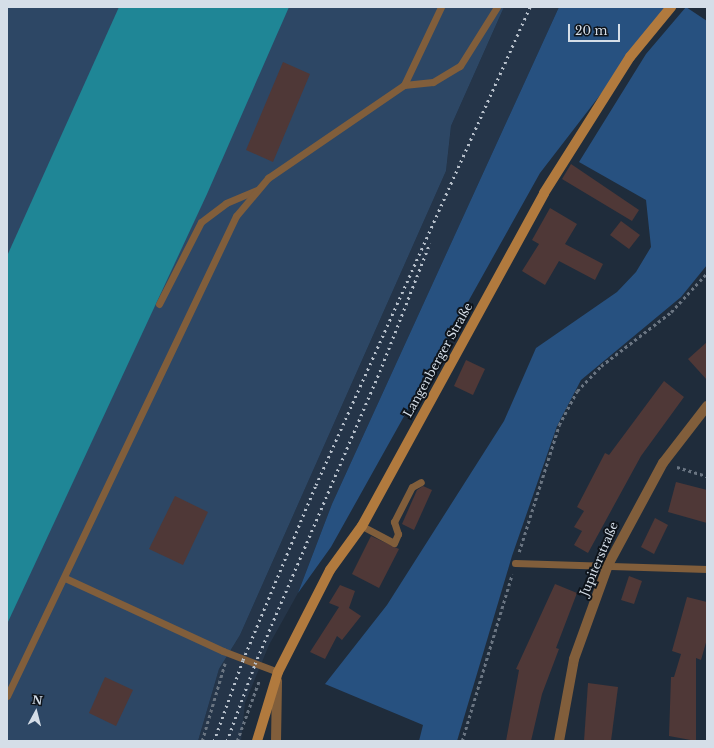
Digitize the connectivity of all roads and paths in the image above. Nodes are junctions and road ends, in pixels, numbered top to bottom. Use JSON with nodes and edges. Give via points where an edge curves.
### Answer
{"nodes":[{"id":1,"x":441,"y":7,"type":"edge"},
{"id":2,"x":497,"y":7,"type":"edge"},
{"id":3,"x":671,"y":7,"type":"edge"},
{"id":4,"x":404,"y":85,"type":"junction"},
{"id":5,"x":258,"y":189,"type":"junction"},
{"id":6,"x":707,"y":273,"type":"edge"},
{"id":7,"x":159,"y":304,"type":"dead end"},
{"id":8,"x":707,"y":406,"type":"edge"},
{"id":9,"x":663,"y":463,"type":"junction"},
{"id":10,"x":707,"y":476,"type":"edge"},
{"id":11,"x":421,"y":482,"type":"dead end"},
{"id":12,"x":362,"y":526,"type":"junction"},
{"id":13,"x":515,"y":563,"type":"junction"},
{"id":14,"x":608,"y":565,"type":"junction"},
{"id":15,"x":707,"y":569,"type":"edge"},
{"id":16,"x":65,"y":578,"type":"junction"},
{"id":17,"x":230,"y":654,"type":"junction"},
{"id":18,"x":265,"y":667,"type":"junction"},
{"id":19,"x":278,"y":672,"type":"junction"},
{"id":20,"x":7,"y":696,"type":"edge"},
{"id":21,"x":202,"y":741,"type":"edge"},
{"id":22,"x":237,"y":741,"type":"edge"},
{"id":23,"x":257,"y":741,"type":"edge"},
{"id":24,"x":276,"y":741,"type":"edge"},
{"id":25,"x":462,"y":741,"type":"edge"},
{"id":26,"x":559,"y":741,"type":"edge"}],
"edges":[{"from":1,"to":4,"type":"lane"},
{"from":2,"to":4,"type":"lane","via":[[460,66],[433,82]]},
{"from":3,"to":12,"type":"main road","name":"Langenberger Straße","via":[[630,57],[544,193]]},
{"from":4,"to":5,"type":"lane","via":[[268,178]]},
{"from":5,"to":7,"type":"lane","via":[[226,203],[201,222]]},
{"from":5,"to":16,"type":"lane","via":[[236,216]]},
{"from":6,"to":13,"type":"path","via":[[671,312],[601,366],[577,391],[559,425]]},
{"from":8,"to":9,"type":"street","name":"Jupiterstraße"},
{"from":9,"to":10,"type":"path"},
{"from":9,"to":14,"type":"street","name":"Jupiterstraße"},
{"from":11,"to":12,"type":"lane","via":[[412,487],[394,522],[398,534],[394,543]]},
{"from":12,"to":19,"type":"main road","name":"Langenberger Straße","via":[[330,570]]},
{"from":13,"to":14,"type":"lane"},
{"from":13,"to":25,"type":"path"},
{"from":14,"to":15,"type":"lane"},
{"from":14,"to":26,"type":"street","name":"Jupiterstraße","via":[[574,659]]},
{"from":16,"to":17,"type":"lane"},
{"from":16,"to":20,"type":"lane"},
{"from":17,"to":18,"type":"lane"},
{"from":17,"to":21,"type":"path"},
{"from":18,"to":19,"type":"lane"},
{"from":18,"to":22,"type":"path"},
{"from":19,"to":23,"type":"main road","name":"Langenberger Straße"},
{"from":19,"to":24,"type":"street"}]}
